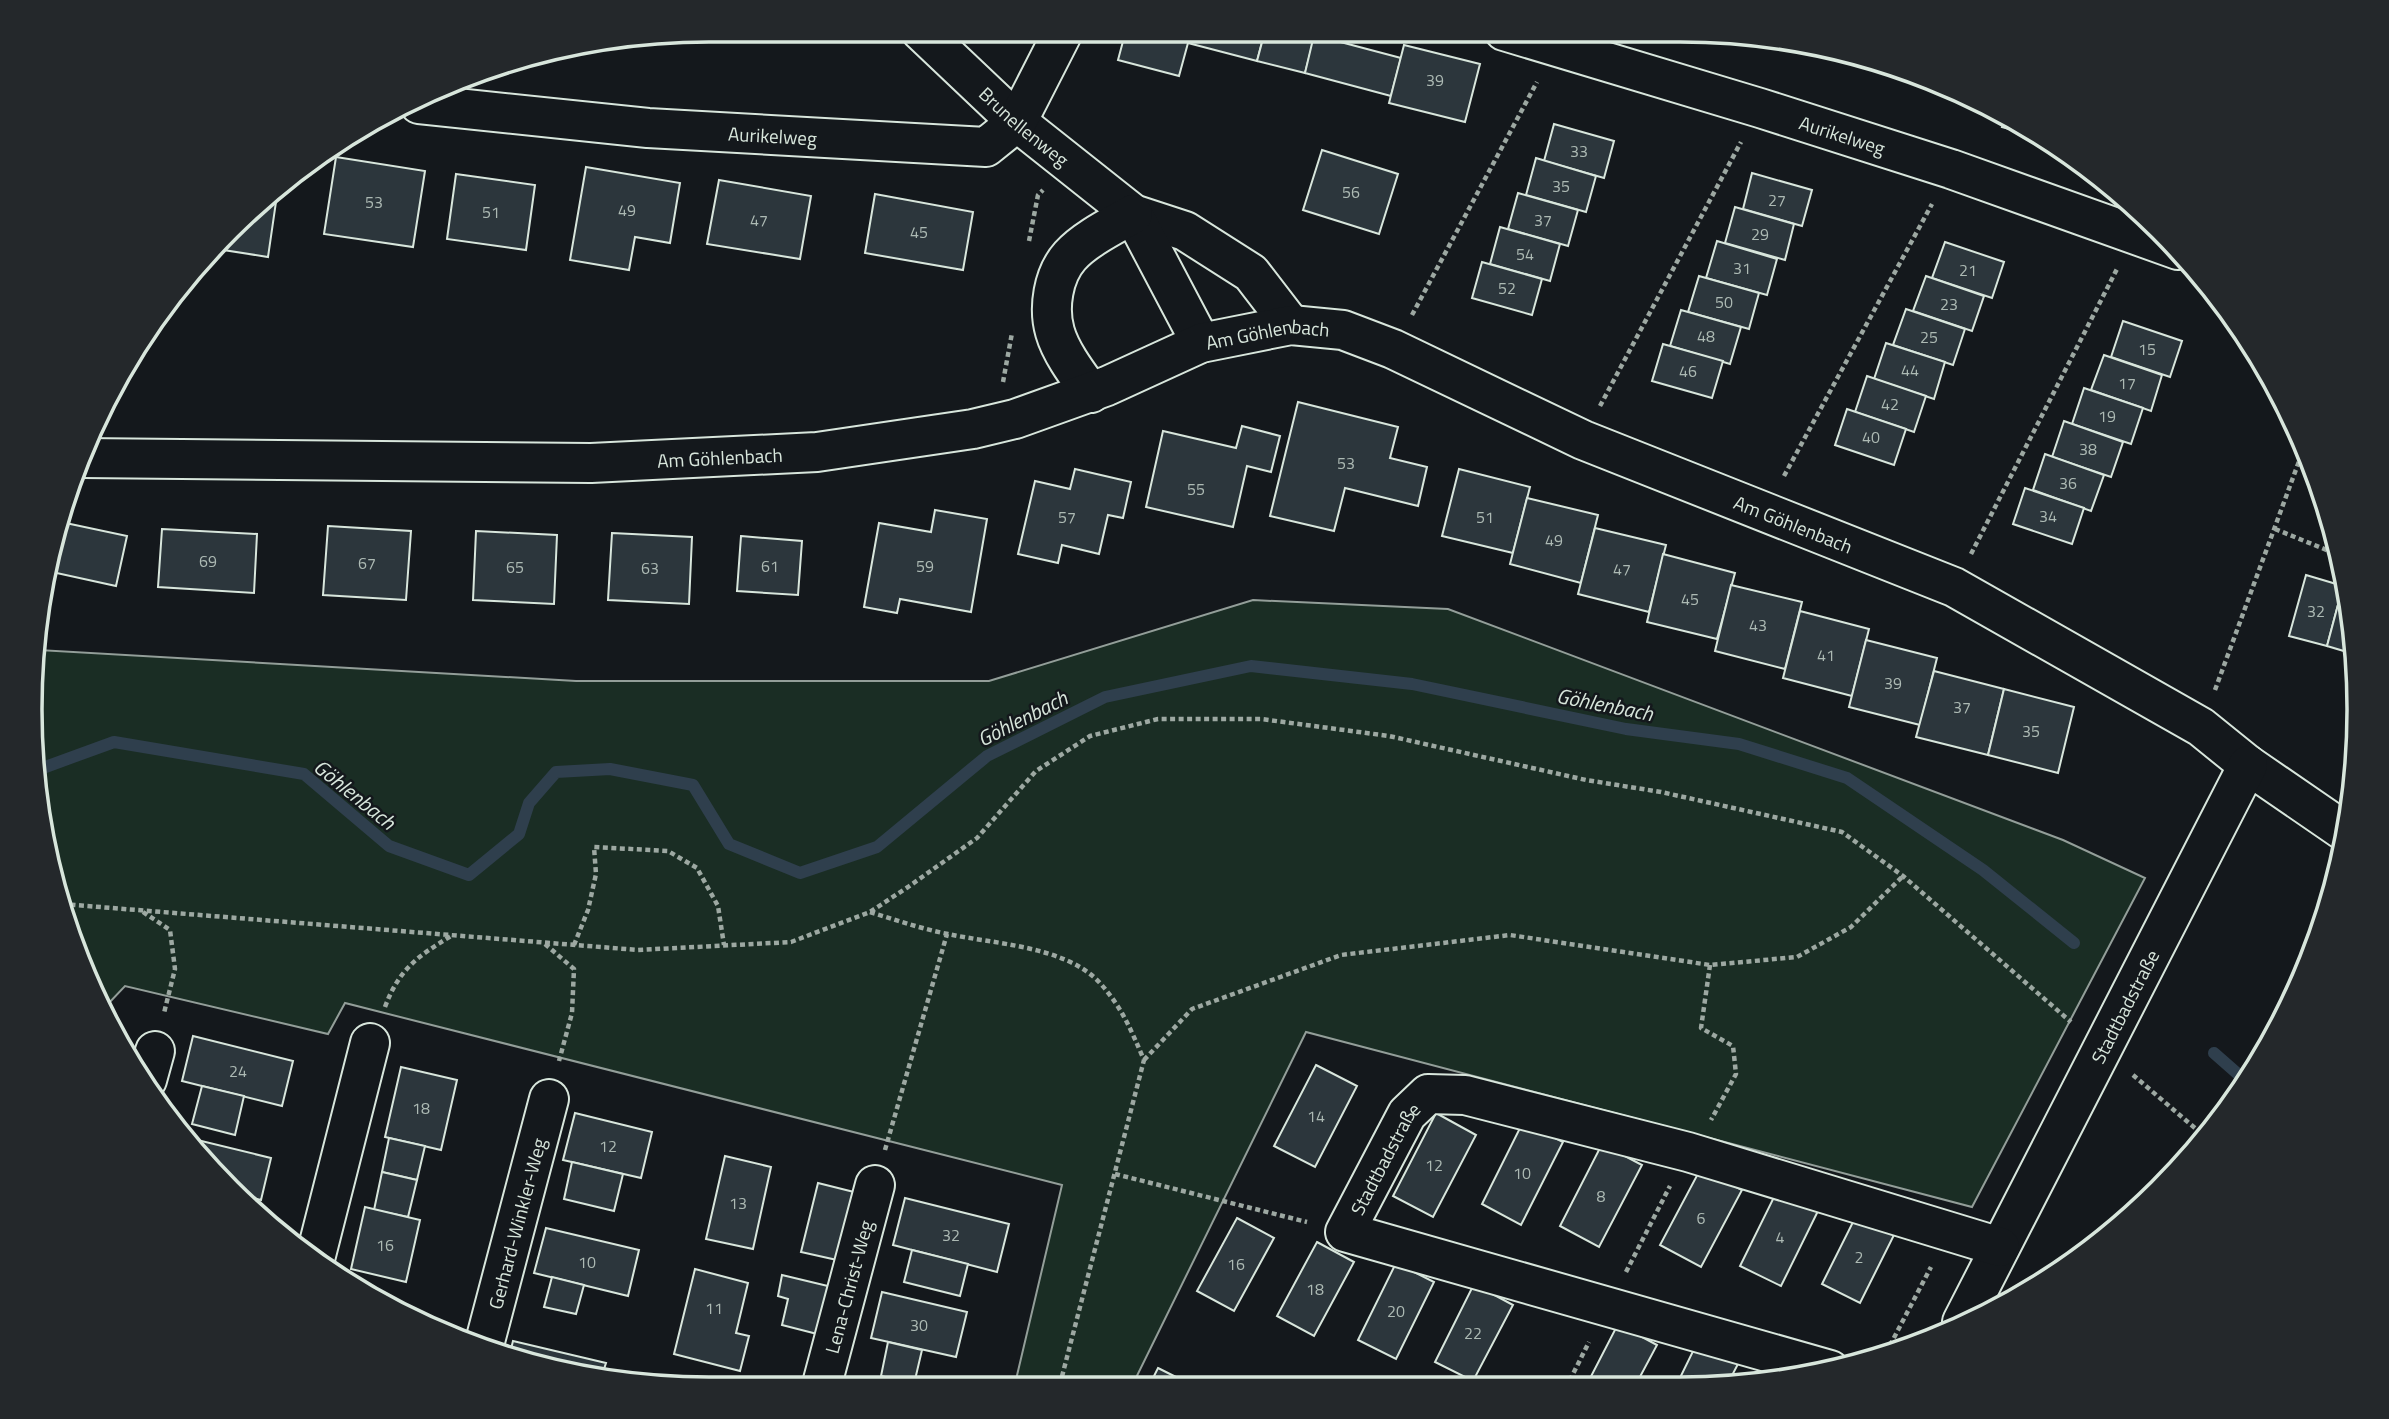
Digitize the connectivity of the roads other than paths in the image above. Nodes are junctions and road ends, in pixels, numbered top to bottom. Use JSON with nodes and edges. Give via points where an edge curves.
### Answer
{"nodes":[{"id":1,"x":933,"y":42,"type":"edge"},
{"id":2,"x":1058,"y":42,"type":"edge"},
{"id":3,"x":1538,"y":42,"type":"edge"},
{"id":4,"x":428,"y":105,"type":"edge"},
{"id":5,"x":1017,"y":122,"type":"junction"},
{"id":6,"x":1133,"y":214,"type":"junction"},
{"id":7,"x":2154,"y":241,"type":"edge"},
{"id":8,"x":1291,"y":325,"type":"junction"},
{"id":9,"x":1201,"y":343,"type":"junction"},
{"id":10,"x":1091,"y":393,"type":"junction"},
{"id":11,"x":91,"y":458,"type":"edge"},
{"id":12,"x":2248,"y":765,"type":"junction"},
{"id":13,"x":2336,"y":826,"type":"edge"},
{"id":14,"x":370,"y":1043,"type":"road end"},
{"id":15,"x":549,"y":1099,"type":"road end"},
{"id":16,"x":875,"y":1185,"type":"road end"},
{"id":17,"x":2000,"y":1247,"type":"junction"},
{"id":18,"x":317,"y":1249,"type":"edge"},
{"id":19,"x":1967,"y":1311,"type":"edge"},
{"id":20,"x":486,"y":1338,"type":"edge"},
{"id":21,"x":1810,"y":1364,"type":"edge"},
{"id":22,"x":824,"y":1377,"type":"edge"}],
"edges":[{"from":1,"to":5,"type":"street","name":"Brunellenweg"},
{"from":2,"to":5,"type":"street","name":"Aurikelweg"},
{"from":3,"to":7,"type":"street","name":"Aurikelweg","via":[[1951,169]]},
{"from":4,"to":5,"type":"street","name":"Aurikelweg","via":[[648,128],[986,146]]},
{"from":5,"to":6,"type":"street","name":"Brunellenweg"},
{"from":6,"to":8,"type":"street","name":"Brunellenweg","via":[[1185,231],[1251,273]]},
{"from":6,"to":9,"type":"street","name":"Brunellenweg"},
{"from":6,"to":10,"type":"street","via":[[1070,255],[1056,280],[1055,333]]},
{"from":8,"to":9,"type":"street","name":"Am Göhlenbach"},
{"from":8,"to":12,"type":"street","name":"Am Göhlenbach","via":[[1343,330],[1393,349],[1583,440],[1954,587],[2201,727]]},
{"from":9,"to":10,"type":"street","name":"Am Göhlenbach"},
{"from":10,"to":11,"type":"street","name":"Am Göhlenbach","via":[[973,429],[817,452],[591,463]]},
{"from":12,"to":13,"type":"street","name":"Am Göhlenbach"},
{"from":12,"to":17,"type":"street","name":"Stadtbadstraße"},
{"from":14,"to":18,"type":"street"},
{"from":15,"to":20,"type":"street","name":"Gerhard-Winkler-Weg"},
{"from":16,"to":22,"type":"street","name":"Lena-Christ-Weg"},
{"from":17,"to":19,"type":"street","name":"Stadtbadstraße"},
{"from":17,"to":21,"type":"street","name":"Stadtbadstraße","via":[[1688,1152],[1465,1095],[1428,1094],[1407,1114],[1345,1232]]}]}
